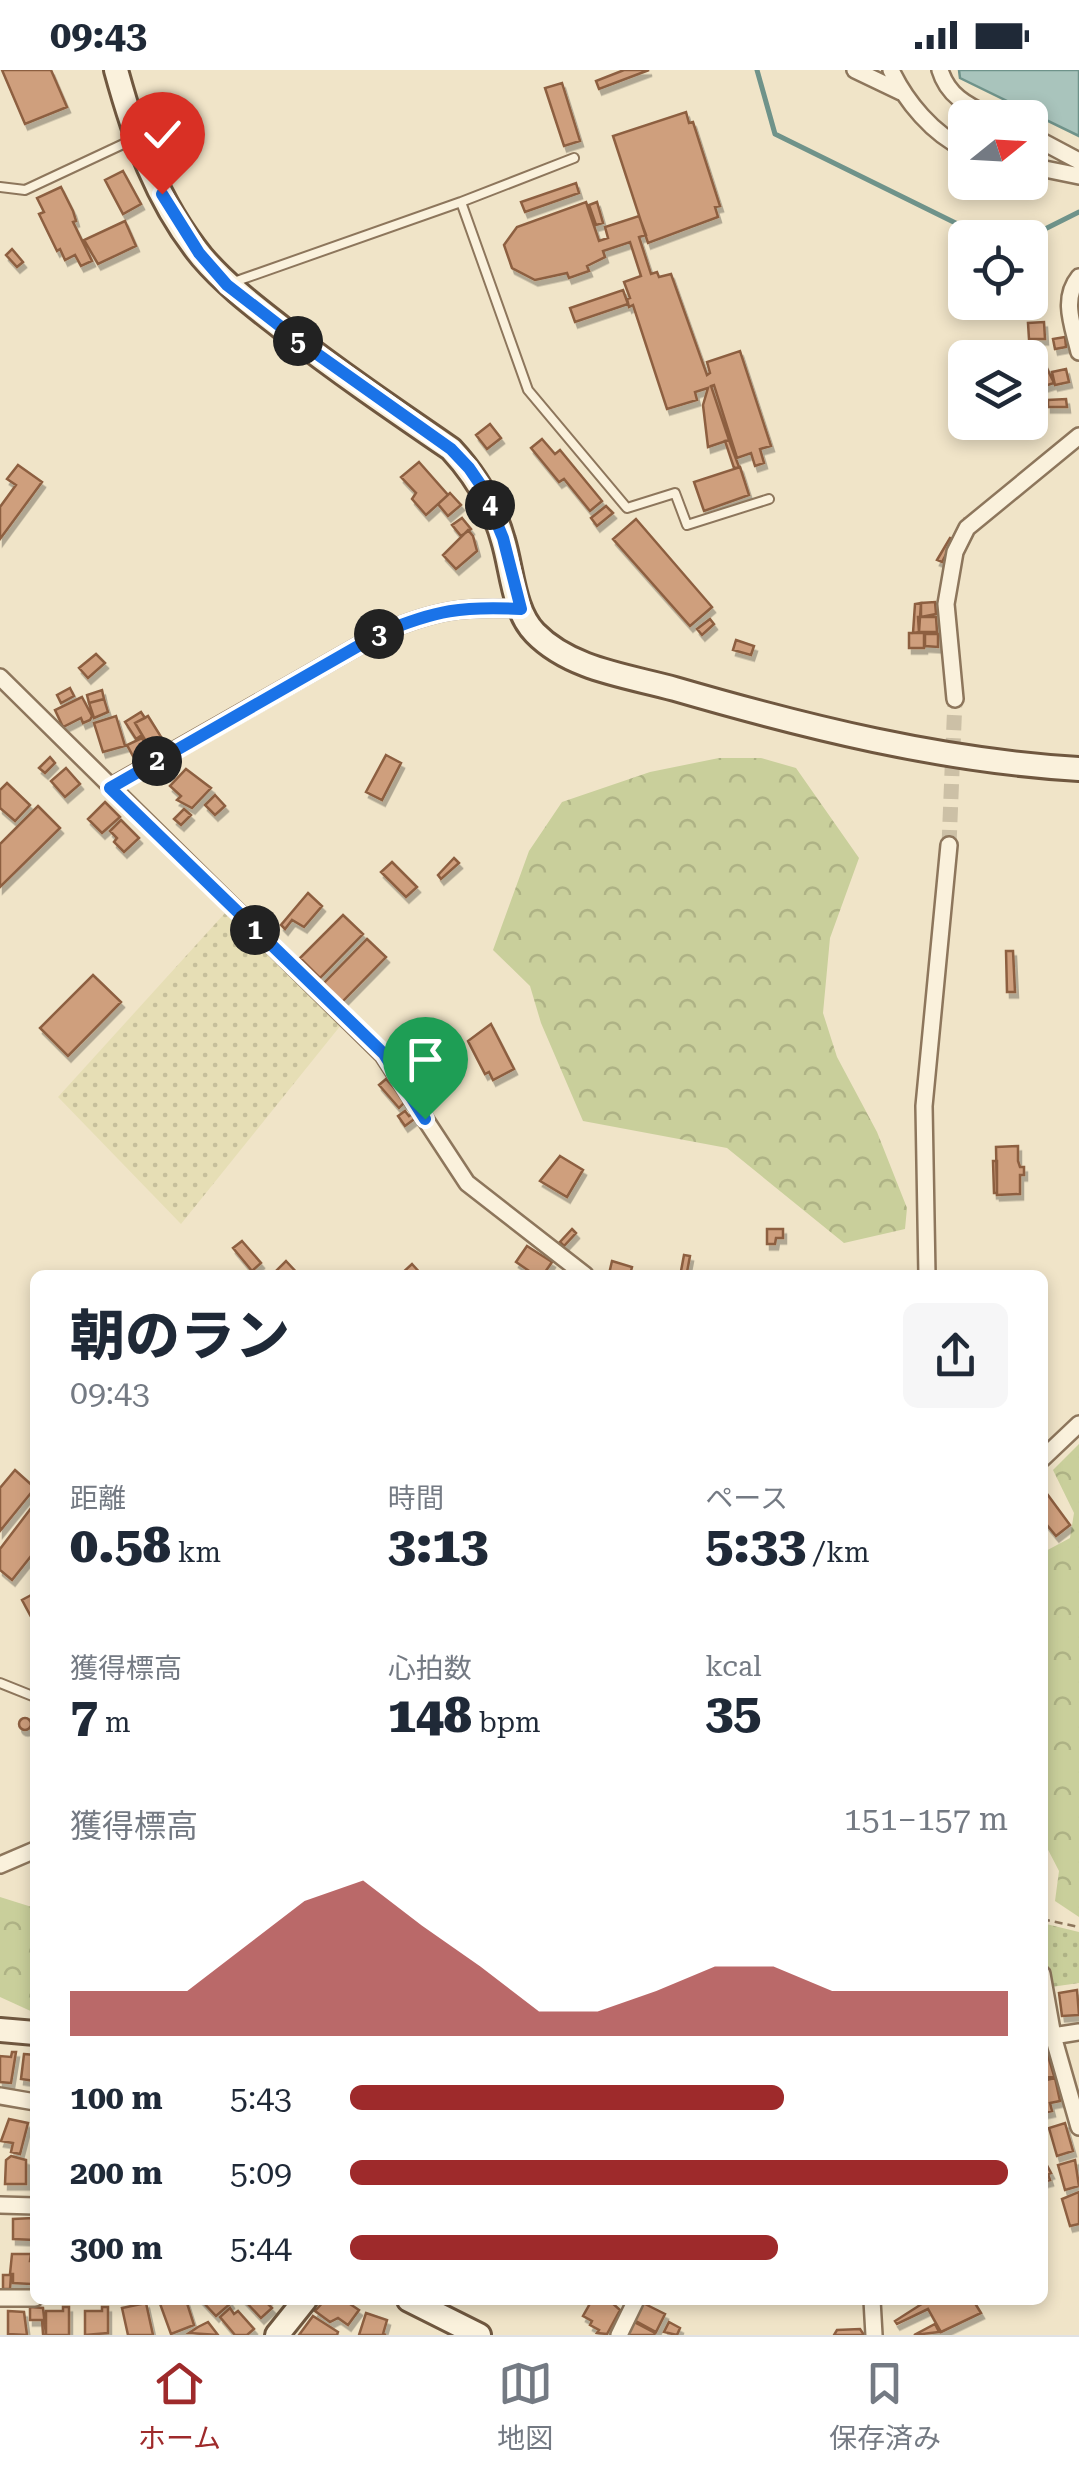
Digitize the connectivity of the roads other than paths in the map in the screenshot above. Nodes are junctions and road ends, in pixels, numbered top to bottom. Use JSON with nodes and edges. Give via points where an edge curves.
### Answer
{"nodes":[{"id":1,"x":116,"y":70,"type":"edge"},
{"id":2,"x":855,"y":70,"type":"edge"},
{"id":3,"x":891,"y":70,"type":"edge"},
{"id":4,"x":940,"y":70,"type":"edge"},
{"id":5,"x":901,"y":92,"type":"junction"},
{"id":6,"x":960,"y":100,"type":"edge"},
{"id":7,"x":135,"y":139,"type":"junction"},
{"id":8,"x":948,"y":141,"type":"edge"},
{"id":9,"x":1048,"y":145,"type":"edge"},
{"id":10,"x":574,"y":158,"type":"dead end"},
{"id":11,"x":1079,"y":161,"type":"edge"},
{"id":12,"x":1048,"y":170,"type":"edge"},
{"id":13,"x":1079,"y":176,"type":"edge"},
{"id":14,"x":0,"y":188,"type":"edge"},
{"id":15,"x":460,"y":202,"type":"junction"},
{"id":16,"x":1079,"y":277,"type":"edge"},
{"id":17,"x":227,"y":285,"type":"junction"},
{"id":18,"x":1079,"y":352,"type":"edge"},
{"id":19,"x":1079,"y":436,"type":"edge"},
{"id":20,"x":769,"y":499,"type":"dead end"},
{"id":21,"x":521,"y":609,"type":"junction"},
{"id":22,"x":0,"y":677,"type":"edge"},
{"id":23,"x":955,"y":698,"type":"tunnel mouth"},
{"id":24,"x":1079,"y":769,"type":"edge"},
{"id":25,"x":110,"y":788,"type":"junction"},
{"id":26,"x":949,"y":844,"type":"tunnel mouth"},
{"id":27,"x":579,"y":1270,"type":"edge"},
{"id":28,"x":926,"y":1270,"type":"edge"},
{"id":29,"x":1079,"y":1424,"type":"edge"},
{"id":30,"x":1048,"y":1453,"type":"edge"},
{"id":31,"x":0,"y":1683,"type":"edge"},
{"id":32,"x":30,"y":1696,"type":"edge"},
{"id":33,"x":30,"y":1852,"type":"edge"},
{"id":34,"x":0,"y":1865,"type":"edge"},
{"id":35,"x":1048,"y":2005,"type":"edge"},
{"id":36,"x":0,"y":2030,"type":"edge"},
{"id":37,"x":1079,"y":2032,"type":"edge"},
{"id":38,"x":30,"y":2033,"type":"edge"},
{"id":39,"x":1054,"y":2036,"type":"junction"},
{"id":40,"x":0,"y":2096,"type":"edge"},
{"id":41,"x":30,"y":2101,"type":"edge"},
{"id":42,"x":1079,"y":2126,"type":"edge"},
{"id":43,"x":0,"y":2206,"type":"edge"},
{"id":44,"x":30,"y":2206,"type":"edge"},
{"id":45,"x":0,"y":2298,"type":"edge"},
{"id":46,"x":30,"y":2298,"type":"edge"},
{"id":47,"x":301,"y":2305,"type":"edge"},
{"id":48,"x":420,"y":2305,"type":"edge"},
{"id":49,"x":634,"y":2305,"type":"edge"},
{"id":50,"x":872,"y":2305,"type":"edge"},
{"id":51,"x":277,"y":2335,"type":"edge"},
{"id":52,"x":479,"y":2335,"type":"edge"},
{"id":53,"x":619,"y":2335,"type":"edge"},
{"id":54,"x":874,"y":2335,"type":"edge"}],
"edges":[{"from":1,"to":7,"type":"street"},
{"from":2,"to":5,"type":"street"},
{"from":3,"to":5,"type":"street"},
{"from":4,"to":6,"type":"street","via":[[944,86]]},
{"from":5,"to":8,"type":"street"},
{"from":7,"to":14,"type":"lane","via":[[25,190]]},
{"from":7,"to":17,"type":"street","via":[[171,209]]},
{"from":9,"to":11,"type":"street"},
{"from":10,"to":15,"type":"lane"},
{"from":12,"to":13,"type":"street"},
{"from":15,"to":17,"type":"lane"},
{"from":15,"to":20,"type":"lane","via":[[528,390],[627,508],[675,493],[687,525]]},
{"from":16,"to":18,"type":"street","via":[[1068,304]]},
{"from":17,"to":21,"type":"street","via":[[469,468],[503,538]]},
{"from":19,"to":23,"type":"street","via":[[968,528],[955,552],[946,604]]},
{"from":21,"to":24,"type":"street","via":[[534,632],[603,671],[916,748]]},
{"from":21,"to":25,"type":"street","via":[[469,606],[429,613],[381,633]]},
{"from":22,"to":25,"type":"street"},
{"from":25,"to":27,"type":"street","via":[[384,1054],[467,1183]]},
{"from":26,"to":28,"type":"street","via":[[924,1106]]},
{"from":29,"to":30,"type":"street"},
{"from":31,"to":32,"type":"lane"},
{"from":33,"to":34,"type":"street"},
{"from":35,"to":39,"type":"street"},
{"from":36,"to":38,"type":"street"},
{"from":37,"to":39,"type":"street"},
{"from":39,"to":42,"type":"street"},
{"from":40,"to":41,"type":"street"},
{"from":43,"to":44,"type":"street"},
{"from":45,"to":46,"type":"street"},
{"from":47,"to":51,"type":"street"},
{"from":48,"to":52,"type":"street"},
{"from":49,"to":53,"type":"street"},
{"from":50,"to":54,"type":"street"}]}
